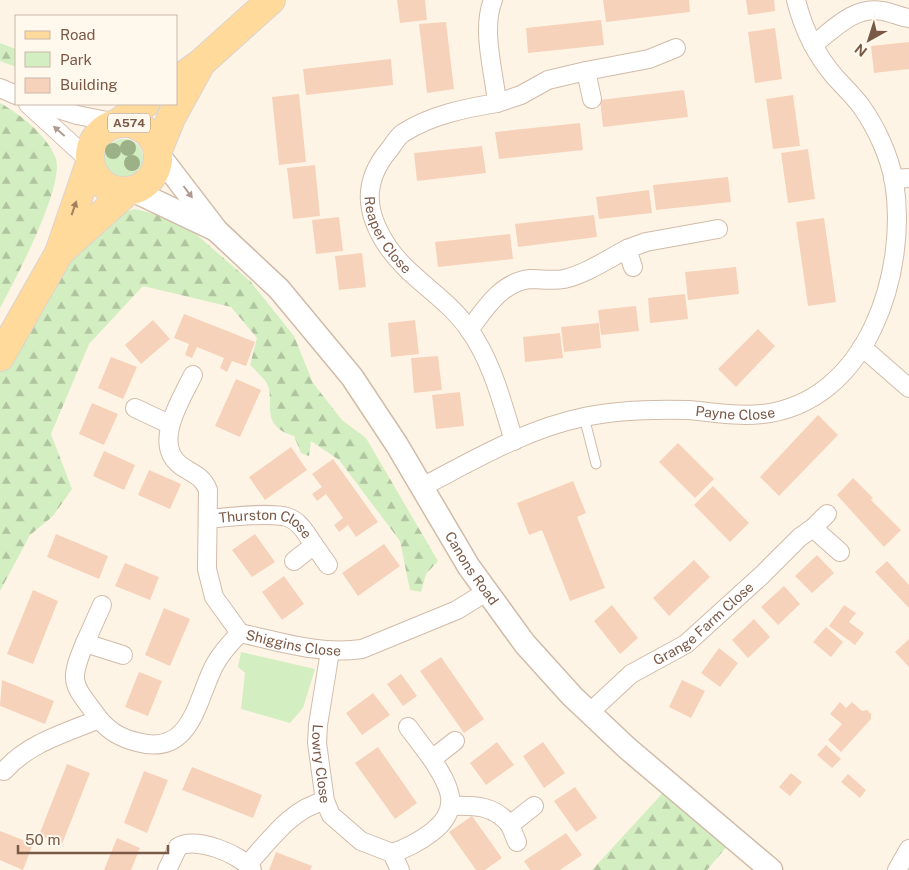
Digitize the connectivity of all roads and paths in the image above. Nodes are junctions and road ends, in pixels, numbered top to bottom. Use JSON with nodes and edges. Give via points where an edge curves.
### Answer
{"nodes":[{"id":1,"x":270,"y":0,"type":"edge"},
{"id":2,"x":493,"y":0,"type":"edge"},
{"id":3,"x":796,"y":0,"type":"edge"},
{"id":4,"x":909,"y":18,"type":"edge"},
{"id":5,"x":813,"y":45,"type":"junction"},
{"id":6,"x":676,"y":48,"type":"dead end"},
{"id":7,"x":201,"y":63,"type":"junction"},
{"id":8,"x":586,"y":71,"type":"junction"},
{"id":9,"x":178,"y":80,"type":"edge"},
{"id":10,"x":0,"y":88,"type":"edge"},
{"id":11,"x":15,"y":95,"type":"edge"},
{"id":12,"x":592,"y":99,"type":"dead end"},
{"id":13,"x":497,"y":103,"type":"junction"},
{"id":14,"x":29,"y":105,"type":"edge"},
{"id":15,"x":45,"y":105,"type":"edge"},
{"id":16,"x":145,"y":105,"type":"edge"},
{"id":17,"x":118,"y":123,"type":"junction"},
{"id":18,"x":158,"y":152,"type":"junction"},
{"id":19,"x":89,"y":161,"type":"junction"},
{"id":20,"x":901,"y":178,"type":"edge"},
{"id":21,"x":130,"y":191,"type":"junction"},
{"id":22,"x":718,"y":229,"type":"dead end"},
{"id":23,"x":217,"y":230,"type":"junction"},
{"id":24,"x":628,"y":249,"type":"junction"},
{"id":25,"x":59,"y":253,"type":"junction"},
{"id":26,"x":633,"y":267,"type":"dead end"},
{"id":27,"x":469,"y":330,"type":"junction"},
{"id":28,"x":862,"y":347,"type":"junction"},
{"id":29,"x":0,"y":357,"type":"edge"},
{"id":30,"x":193,"y":375,"type":"dead end"},
{"id":31,"x":909,"y":388,"type":"edge"},
{"id":32,"x":135,"y":408,"type":"dead end"},
{"id":33,"x":584,"y":417,"type":"junction"},
{"id":34,"x":169,"y":424,"type":"junction"},
{"id":35,"x":514,"y":440,"type":"junction"},
{"id":36,"x":596,"y":464,"type":"dead end"},
{"id":37,"x":422,"y":488,"type":"junction"},
{"id":38,"x":827,"y":514,"type":"dead end"},
{"id":39,"x":208,"y":519,"type":"junction"},
{"id":40,"x":813,"y":528,"type":"junction"},
{"id":41,"x":314,"y":545,"type":"junction"},
{"id":42,"x":840,"y":552,"type":"dead end"},
{"id":43,"x":294,"y":561,"type":"dead end"},
{"id":44,"x":328,"y":565,"type":"dead end"},
{"id":45,"x":486,"y":592,"type":"junction"},
{"id":46,"x":102,"y":605,"type":"dead end"},
{"id":47,"x":240,"y":633,"type":"junction"},
{"id":48,"x":85,"y":643,"type":"junction"},
{"id":49,"x":330,"y":651,"type":"junction"},
{"id":50,"x":123,"y":655,"type":"dead end"},
{"id":51,"x":589,"y":713,"type":"junction"},
{"id":52,"x":99,"y":719,"type":"junction"},
{"id":53,"x":408,"y":727,"type":"dead end"},
{"id":54,"x":455,"y":741,"type":"dead end"},
{"id":55,"x":432,"y":759,"type":"junction"},
{"id":56,"x":7,"y":772,"type":"edge"},
{"id":57,"x":325,"y":801,"type":"junction"},
{"id":58,"x":451,"y":806,"type":"junction"},
{"id":59,"x":534,"y":806,"type":"dead end"},
{"id":60,"x":510,"y":825,"type":"junction"},
{"id":61,"x":517,"y":842,"type":"dead end"},
{"id":62,"x":909,"y":849,"type":"edge"},
{"id":63,"x":392,"y":853,"type":"junction"},
{"id":64,"x":250,"y":867,"type":"edge"},
{"id":65,"x":168,"y":870,"type":"edge"},
{"id":66,"x":400,"y":870,"type":"edge"},
{"id":67,"x":771,"y":870,"type":"edge"},
{"id":68,"x":897,"y":870,"type":"edge"}],
"edges":[{"from":1,"to":7,"type":"main road","number":"A574"},
{"from":2,"to":13,"type":"street","via":[[489,11],[489,37]]},
{"from":3,"to":5,"type":"street","name":"Payne Close"},
{"from":4,"to":5,"type":"street","via":[[882,11],[856,13]]},
{"from":5,"to":20,"type":"street","name":"Payne Close","via":[[825,65],[871,121]]},
{"from":6,"to":8,"type":"street","name":"Reaper Close","via":[[649,59]]},
{"from":7,"to":9,"type":"main road","number":"A574"},
{"from":7,"to":18,"type":"main road","number":"A574","via":[[171,118]]},
{"from":8,"to":12,"type":"street"},
{"from":8,"to":13,"type":"street","name":"Reaper Close","via":[[548,80],[521,95]]},
{"from":10,"to":11,"type":"street"},
{"from":13,"to":27,"type":"street","name":"Reaper Close","via":[[464,109],[402,133],[378,163],[369,190],[373,217],[388,247],[418,279],[449,305]]},
{"from":19,"to":14,"type":"street","one_way":true},
{"from":15,"to":17,"type":"street"},
{"from":16,"to":17,"type":"main road","number":"A574"},
{"from":17,"to":18,"type":"main road","number":"A574","via":[[140,126],[154,140]]},
{"from":17,"to":19,"type":"main road","number":"A574","via":[[99,132],[93,140]]},
{"from":18,"to":21,"type":"main road","number":"A574","via":[[158,163],[152,177],[141,187]]},
{"from":18,"to":23,"type":"street","name":"Canons Road","one_way":true},
{"from":19,"to":21,"type":"main road","via":[[100,181],[118,191]]},
{"from":25,"to":19,"type":"main road","number":"A574","one_way":true},
{"from":20,"to":28,"type":"street","name":"Payne Close","via":[[893,269],[882,307]]},
{"from":21,"to":23,"type":"street","name":"Canons Road"},
{"from":21,"to":25,"type":"main road","number":"A574"},
{"from":22,"to":24,"type":"street","via":[[646,242]]},
{"from":23,"to":37,"type":"street","name":"Canons Road","via":[[279,289],[318,334],[352,377]]},
{"from":24,"to":26,"type":"street"},
{"from":24,"to":27,"type":"street","via":[[564,279],[527,279],[507,287],[492,300]]},
{"from":25,"to":29,"type":"main road","number":"A574"},
{"from":27,"to":35,"type":"street","name":"Reaper Close","via":[[491,369]]},
{"from":28,"to":31,"type":"street"},
{"from":28,"to":33,"type":"street","name":"Payne Close","via":[[834,382],[791,409],[759,415],[686,410]]},
{"from":30,"to":34,"type":"street","name":"Thurston Close"},
{"from":32,"to":34,"type":"street"},
{"from":33,"to":35,"type":"street","name":"Payne Close"},
{"from":33,"to":36,"type":"lane"},
{"from":34,"to":39,"type":"street","name":"Thurston Close","via":[[172,455],[205,482]]},
{"from":35,"to":37,"type":"street","name":"Payne Close"},
{"from":37,"to":45,"type":"street","name":"Canons Road"},
{"from":38,"to":40,"type":"street","name":"Grange Farm Close"},
{"from":39,"to":41,"type":"street","name":"Thurston Close","via":[[287,517]]},
{"from":39,"to":47,"type":"street","name":"Thurston Close","via":[[207,569],[214,597]]},
{"from":40,"to":42,"type":"street"},
{"from":40,"to":51,"type":"street","name":"Grange Farm Close","via":[[686,644],[631,674]]},
{"from":41,"to":43,"type":"street","name":"Thurston Close"},
{"from":41,"to":44,"type":"street","name":"Thurston Close"},
{"from":45,"to":49,"type":"street","name":"Shiggins Close","via":[[457,610],[362,649]]},
{"from":45,"to":51,"type":"street","name":"Canons Road","via":[[525,644]]},
{"from":46,"to":48,"type":"street","name":"Shiggins Close"},
{"from":47,"to":49,"type":"street","name":"Shiggins Close"},
{"from":47,"to":52,"type":"street","name":"Shiggins Close","via":[[214,666],[186,730],[169,743],[148,745],[123,738]]},
{"from":48,"to":50,"type":"street"},
{"from":48,"to":52,"type":"street","name":"Shiggins Close","via":[[74,668],[74,681]]},
{"from":49,"to":57,"type":"street","name":"Lowry Close","via":[[317,743]]},
{"from":51,"to":67,"type":"street","name":"Canons Road"},
{"from":52,"to":56,"type":"street","via":[[30,748],[18,756]]},
{"from":53,"to":55,"type":"street"},
{"from":54,"to":55,"type":"street"},
{"from":55,"to":58,"type":"street","via":[[449,790]]},
{"from":57,"to":63,"type":"street","name":"Lowry Close","via":[[331,815],[361,841]]},
{"from":57,"to":64,"type":"street","via":[[311,804],[294,816]]},
{"from":58,"to":60,"type":"street","via":[[488,808]]},
{"from":58,"to":63,"type":"street","via":[[445,822],[415,846]]},
{"from":59,"to":60,"type":"street"},
{"from":60,"to":61,"type":"street"},
{"from":62,"to":68,"type":"street"},
{"from":63,"to":66,"type":"street"},
{"from":64,"to":65,"type":"street","via":[[229,853],[191,842],[178,847]]}]}
